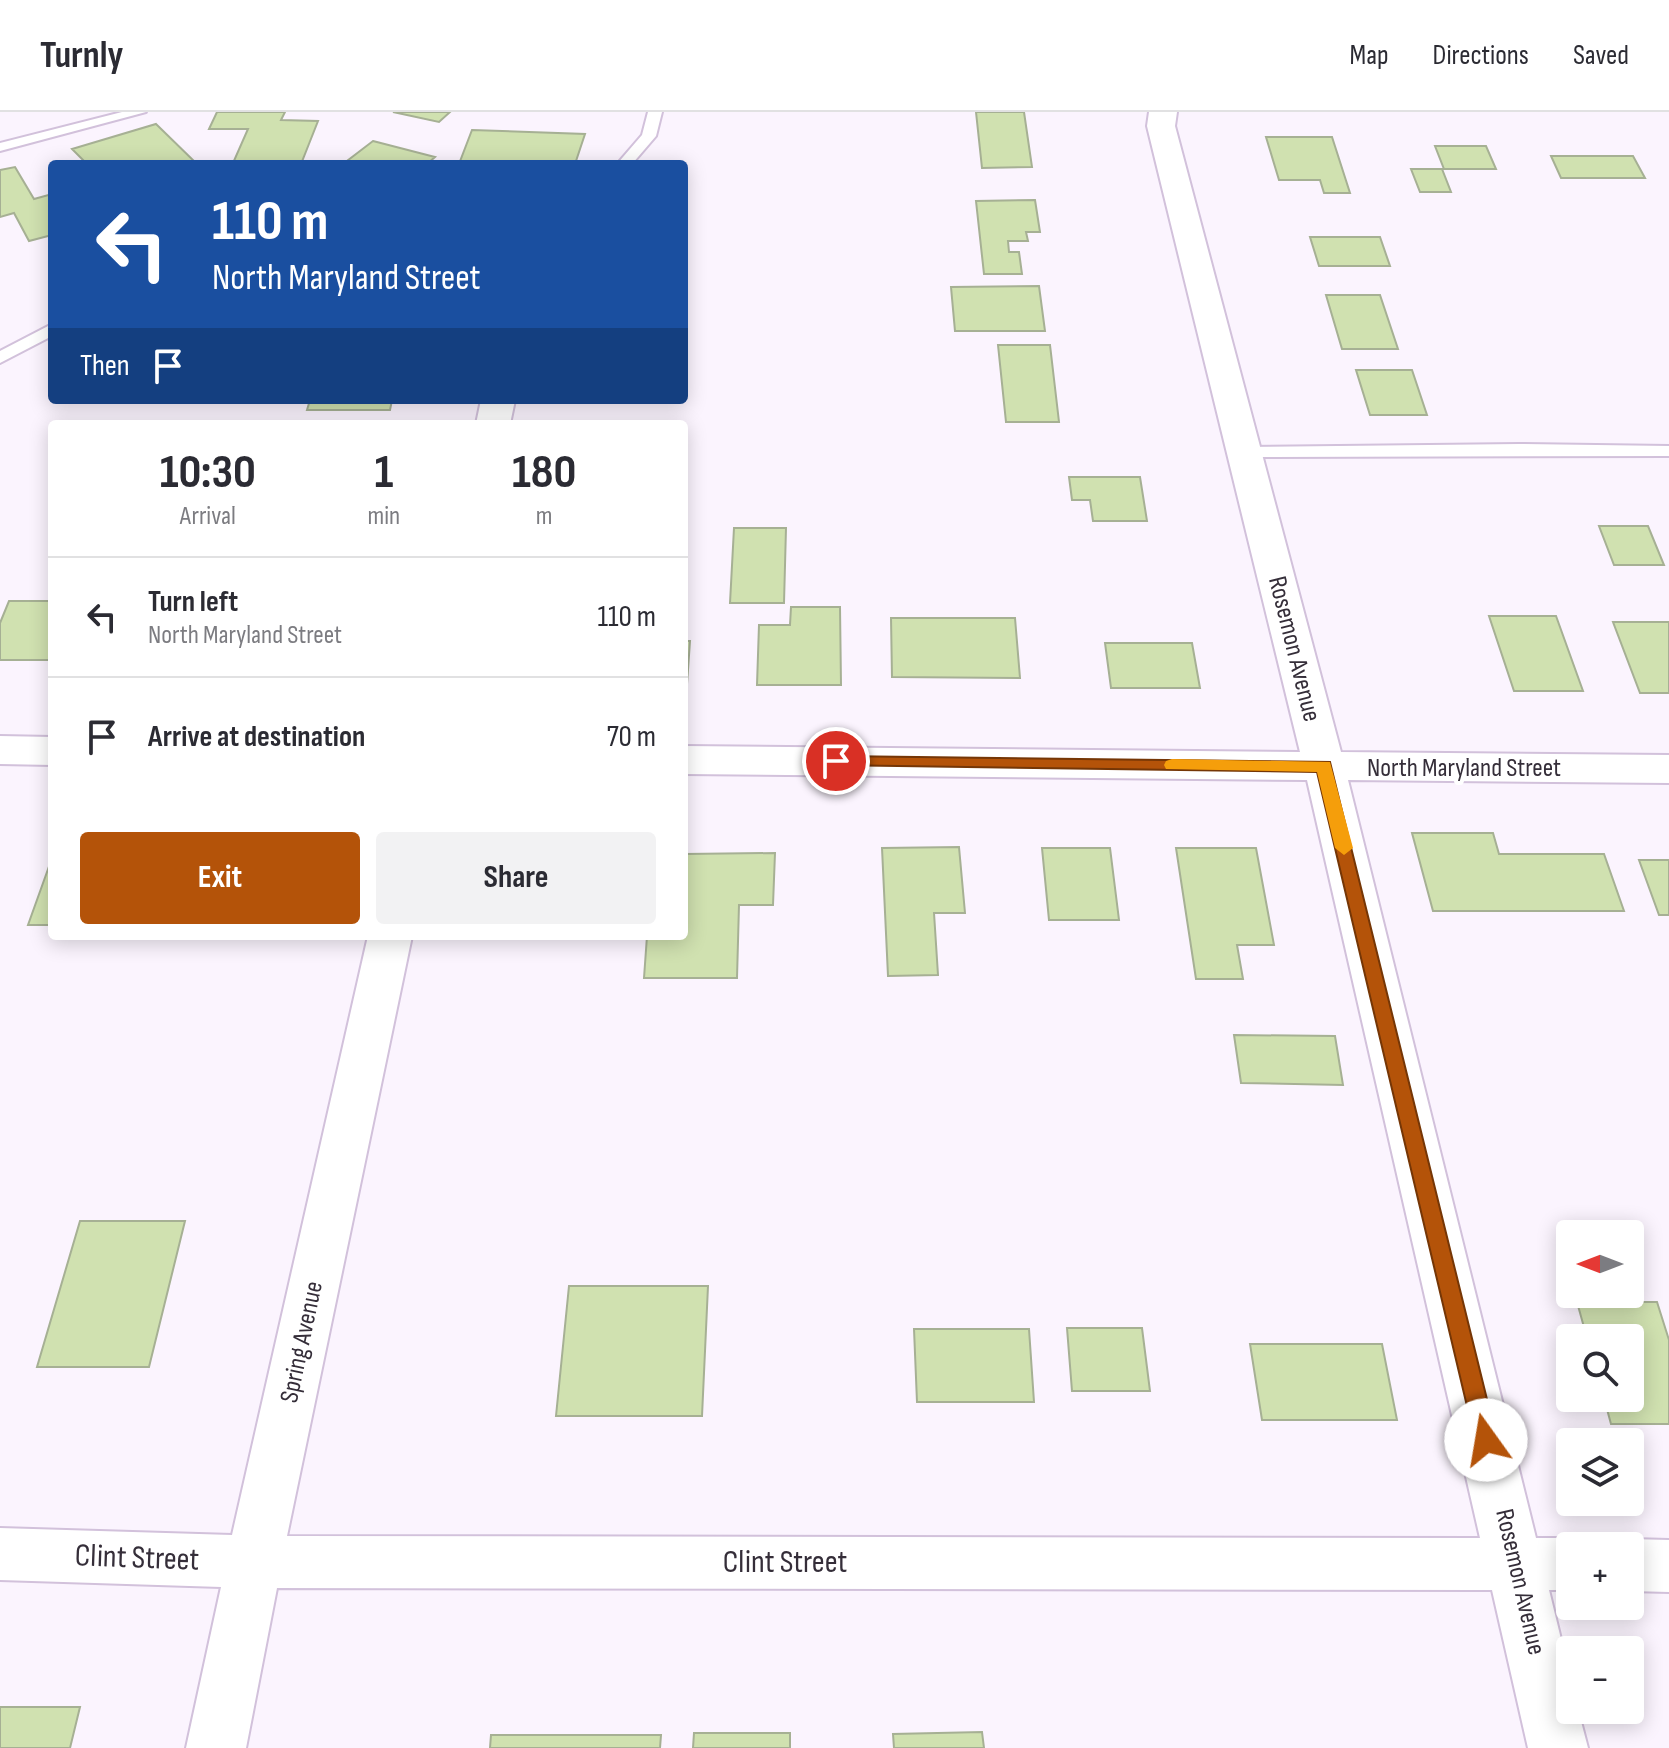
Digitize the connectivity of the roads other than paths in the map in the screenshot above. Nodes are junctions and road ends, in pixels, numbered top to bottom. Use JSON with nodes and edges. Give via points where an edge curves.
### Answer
{"nodes":[{"id":1,"x":139,"y":112,"type":"edge"},
{"id":2,"x":655,"y":112,"type":"edge"},
{"id":3,"x":1163,"y":112,"type":"edge"},
{"id":4,"x":0,"y":147,"type":"edge"},
{"id":5,"x":628,"y":160,"type":"edge"},
{"id":6,"x":48,"y":331,"type":"edge"},
{"id":7,"x":0,"y":358,"type":"edge"},
{"id":8,"x":1669,"y":451,"type":"edge"},
{"id":9,"x":1243,"y":452,"type":"junction"},
{"id":10,"x":0,"y":750,"type":"edge"},
{"id":11,"x":48,"y":751,"type":"edge"},
{"id":12,"x":688,"y":760,"type":"edge"},
{"id":13,"x":1324,"y":766,"type":"junction"},
{"id":14,"x":1669,"y":769,"type":"edge"},
{"id":15,"x":389,"y":940,"type":"edge"},
{"id":16,"x":0,"y":1554,"type":"edge"},
{"id":17,"x":254,"y":1562,"type":"junction"},
{"id":18,"x":1516,"y":1563,"type":"junction"},
{"id":19,"x":1556,"y":1564,"type":"edge"},
{"id":20,"x":1644,"y":1565,"type":"edge"},
{"id":21,"x":1669,"y":1566,"type":"edge"},
{"id":22,"x":216,"y":1748,"type":"edge"},
{"id":23,"x":1558,"y":1748,"type":"edge"}],
"edges":[{"from":1,"to":4,"type":"lane"},
{"from":2,"to":5,"type":"lane","via":[[649,136]]},
{"from":3,"to":9,"type":"street","name":"Rosemon Avenue","via":[[1161,126]]},
{"from":6,"to":7,"type":"lane"},
{"from":8,"to":9,"type":"lane"},
{"from":9,"to":13,"type":"street","name":"Rosemon Avenue"},
{"from":10,"to":11,"type":"street"},
{"from":12,"to":13,"type":"street","name":"North Maryland Street"},
{"from":13,"to":14,"type":"street","name":"North Maryland Street"},
{"from":13,"to":18,"type":"street","name":"Rosemon Avenue"},
{"from":15,"to":17,"type":"street","name":"Spring Avenue"},
{"from":16,"to":17,"type":"street","name":"Clint Street"},
{"from":17,"to":18,"type":"street","name":"Clint Street"},
{"from":17,"to":22,"type":"street","name":"Spring Avenue"},
{"from":18,"to":19,"type":"street","name":"Clint Street"},
{"from":18,"to":23,"type":"street","name":"Rosemon Avenue"},
{"from":20,"to":21,"type":"street"}]}
